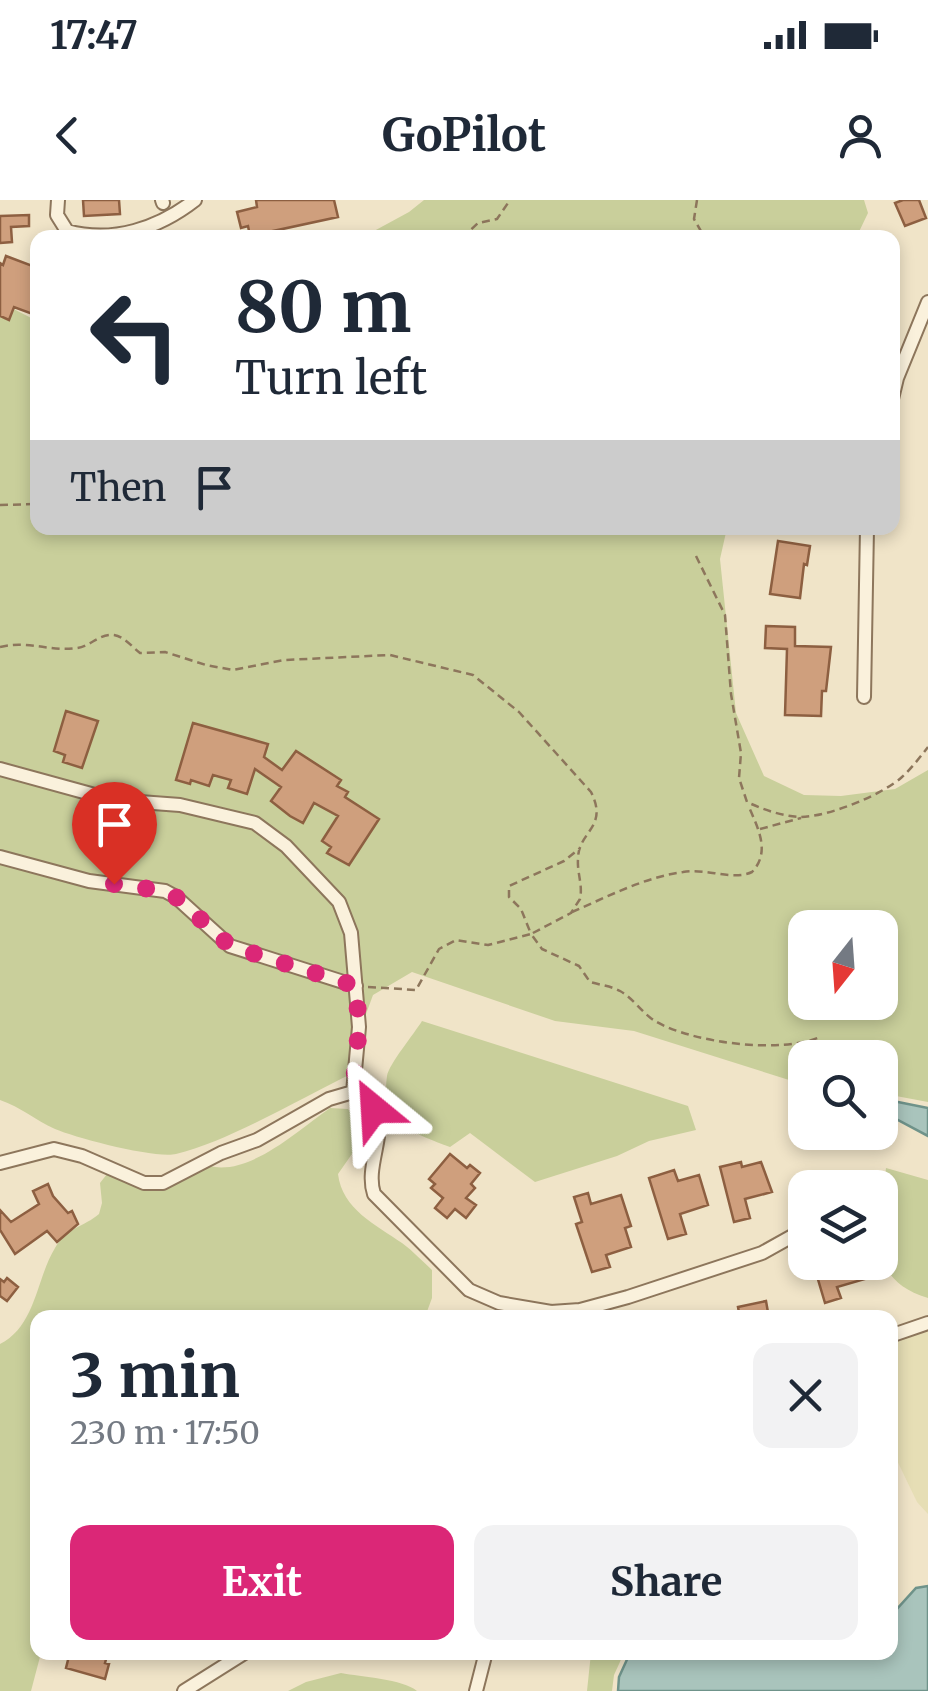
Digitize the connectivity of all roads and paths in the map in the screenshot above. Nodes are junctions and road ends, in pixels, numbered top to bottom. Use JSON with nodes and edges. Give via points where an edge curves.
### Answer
{"nodes":[{"id":1,"x":58,"y":200,"type":"edge"},
{"id":2,"x":195,"y":200,"type":"edge"},
{"id":3,"x":510,"y":200,"type":"edge"},
{"id":4,"x":697,"y":200,"type":"edge"},
{"id":5,"x":66,"y":230,"type":"edge"},
{"id":6,"x":136,"y":230,"type":"edge"},
{"id":7,"x":471,"y":230,"type":"edge"},
{"id":8,"x":701,"y":230,"type":"edge"},
{"id":9,"x":928,"y":302,"type":"edge"},
{"id":10,"x":900,"y":371,"type":"edge"},
{"id":11,"x":30,"y":504,"type":"edge"},
{"id":12,"x":0,"y":505,"type":"edge"},
{"id":13,"x":866,"y":535,"type":"edge"},
{"id":14,"x":696,"y":556,"type":"dead end"},
{"id":15,"x":0,"y":647,"type":"edge"},
{"id":16,"x":864,"y":697,"type":"dead end"},
{"id":17,"x":928,"y":747,"type":"edge"},
{"id":18,"x":0,"y":768,"type":"edge"},
{"id":19,"x":747,"y":802,"type":"junction"},
{"id":20,"x":805,"y":817,"type":"junction"},
{"id":21,"x":759,"y":830,"type":"junction"},
{"id":22,"x":580,"y":848,"type":"junction"},
{"id":23,"x":0,"y":858,"type":"edge"},
{"id":24,"x":570,"y":912,"type":"junction"},
{"id":25,"x":531,"y":934,"type":"junction"},
{"id":26,"x":356,"y":986,"type":"junction"},
{"id":27,"x":820,"y":1037,"type":"dead end"},
{"id":28,"x":353,"y":1092,"type":"junction"},
{"id":29,"x":0,"y":1163,"type":"edge"},
{"id":30,"x":788,"y":1238,"type":"edge"},
{"id":31,"x":541,"y":1310,"type":"edge"},
{"id":32,"x":580,"y":1310,"type":"edge"},
{"id":33,"x":928,"y":1323,"type":"edge"},
{"id":34,"x":898,"y":1333,"type":"edge"},
{"id":35,"x":233,"y":1660,"type":"edge"},
{"id":36,"x":484,"y":1660,"type":"edge"},
{"id":37,"x":184,"y":1691,"type":"edge"},
{"id":38,"x":476,"y":1691,"type":"edge"}],
"edges":[{"from":1,"to":5,"type":"street"},
{"from":2,"to":6,"type":"street","via":[[170,220]]},
{"from":3,"to":7,"type":"path","via":[[497,220]]},
{"from":4,"to":8,"type":"path","via":[[694,219]]},
{"from":9,"to":10,"type":"street"},
{"from":11,"to":12,"type":"path"},
{"from":13,"to":16,"type":"street"},
{"from":14,"to":19,"type":"path","via":[[725,616],[739,778]]},
{"from":15,"to":22,"type":"path","via":[[24,642],[50,650],[77,648],[110,635],[140,653],[166,652],[233,670],[381,655],[473,675],[519,712],[591,792],[597,819]]},
{"from":17,"to":20,"type":"path","via":[[878,794]]},
{"from":18,"to":26,"type":"street","via":[[114,800],[180,805],[255,823],[340,902],[351,933]]},
{"from":19,"to":20,"type":"path"},
{"from":19,"to":21,"type":"path"},
{"from":20,"to":21,"type":"path"},
{"from":21,"to":24,"type":"path","via":[[760,861],[745,876],[673,873]]},
{"from":22,"to":24,"type":"path","via":[[582,892]]},
{"from":22,"to":25,"type":"path","via":[[509,886]]},
{"from":23,"to":26,"type":"street","via":[[89,881],[165,891],[230,946]]},
{"from":24,"to":25,"type":"path"},
{"from":25,"to":26,"type":"path","via":[[488,945],[456,940],[439,949],[416,990]]},
{"from":25,"to":27,"type":"path","via":[[542,949],[579,966],[590,982],[620,991],[668,1026],[752,1045],[790,1046]]},
{"from":26,"to":28,"type":"street"},
{"from":28,"to":29,"type":"street","via":[[163,1183],[144,1183],[54,1149]]},
{"from":28,"to":31,"type":"street","via":[[366,1098],[380,1129],[374,1194],[469,1290]]},
{"from":30,"to":32,"type":"street","via":[[762,1253]]},
{"from":33,"to":34,"type":"street"},
{"from":35,"to":37,"type":"street"},
{"from":36,"to":38,"type":"street"}]}
